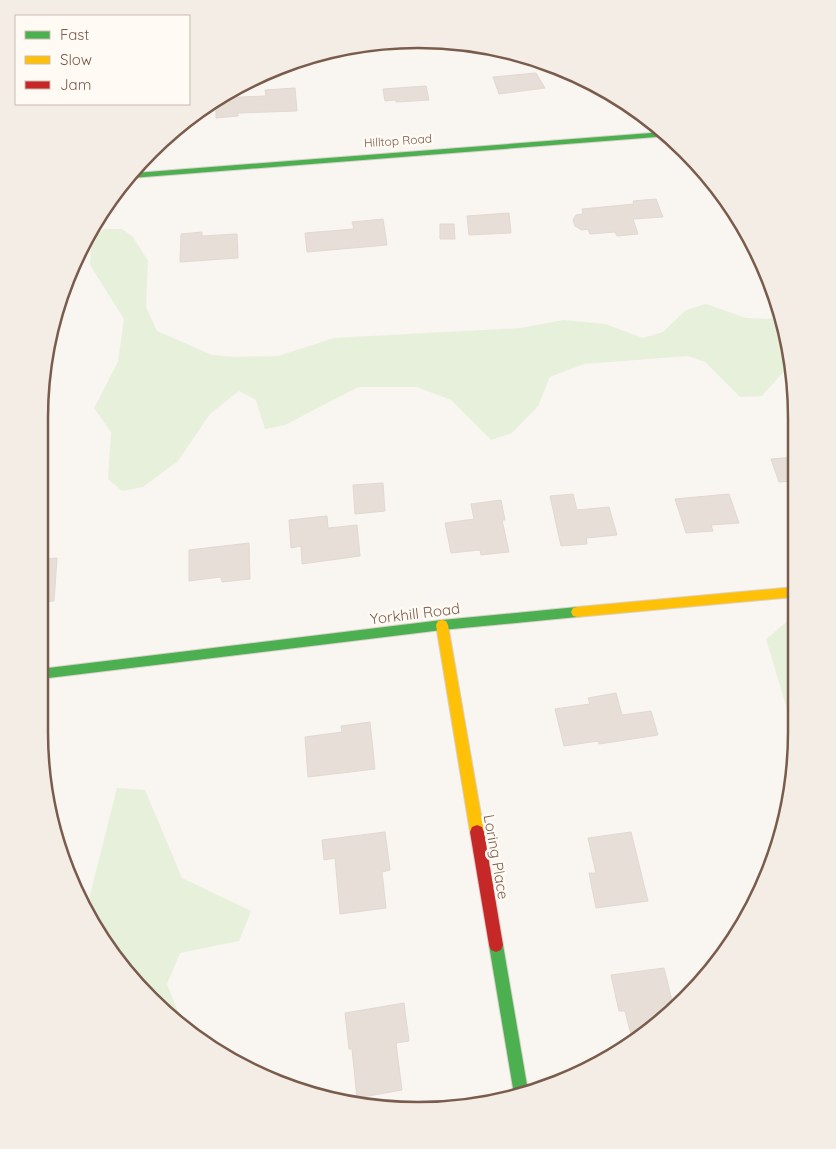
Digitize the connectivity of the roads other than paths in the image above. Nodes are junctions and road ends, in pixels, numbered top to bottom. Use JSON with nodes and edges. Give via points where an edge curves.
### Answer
{"nodes":[{"id":1,"x":657,"y":135,"type":"edge"},
{"id":2,"x":138,"y":176,"type":"edge"},
{"id":3,"x":788,"y":593,"type":"edge"},
{"id":4,"x":442,"y":626,"type":"junction"},
{"id":5,"x":48,"y":673,"type":"edge"},
{"id":6,"x":520,"y":1087,"type":"edge"}],
"edges":[{"from":1,"to":2,"type":"street","name":"Hilltop Road"},
{"from":3,"to":4,"type":"street","name":"Yorkhill Road"},
{"from":4,"to":5,"type":"street","name":"Yorkhill Road"},
{"from":4,"to":6,"type":"street","name":"Loring Place"}]}
